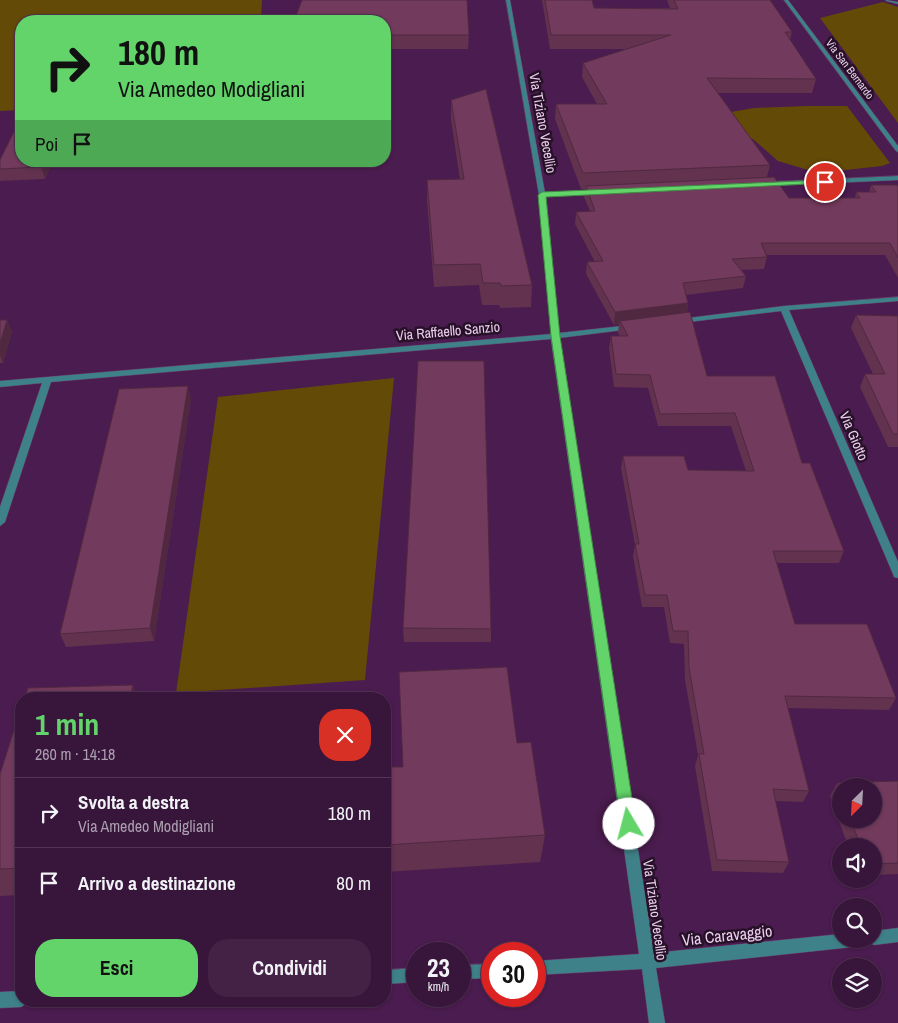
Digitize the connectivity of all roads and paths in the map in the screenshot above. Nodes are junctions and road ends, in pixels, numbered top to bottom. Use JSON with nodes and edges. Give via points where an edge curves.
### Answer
{"nodes":[{"id":1,"x":508,"y":0,"type":"edge"},
{"id":2,"x":786,"y":0,"type":"edge"},
{"id":3,"x":888,"y":0,"type":"edge"},
{"id":4,"x":898,"y":3,"type":"edge"},
{"id":5,"x":898,"y":150,"type":"edge"},
{"id":6,"x":898,"y":178,"type":"edge"},
{"id":7,"x":756,"y":185,"type":"edge"},
{"id":8,"x":610,"y":192,"type":"edge"},
{"id":9,"x":542,"y":195,"type":"junction"},
{"id":10,"x":898,"y":299,"type":"edge"},
{"id":11,"x":784,"y":308,"type":"junction"},
{"id":12,"x":670,"y":322,"type":"edge"},
{"id":13,"x":641,"y":326,"type":"edge"},
{"id":14,"x":555,"y":336,"type":"junction"},
{"id":15,"x":48,"y":379,"type":"junction"},
{"id":16,"x":0,"y":384,"type":"edge"},
{"id":17,"x":0,"y":522,"type":"edge"},
{"id":18,"x":898,"y":574,"type":"edge"},
{"id":19,"x":898,"y":935,"type":"edge"},
{"id":20,"x":882,"y":937,"type":"edge"},
{"id":21,"x":832,"y":942,"type":"edge"},
{"id":22,"x":649,"y":961,"type":"junction"},
{"id":23,"x":546,"y":967,"type":"edge"},
{"id":24,"x":406,"y":976,"type":"edge"},
{"id":25,"x":391,"y":977,"type":"edge"},
{"id":26,"x":15,"y":999,"type":"edge"},
{"id":27,"x":0,"y":1000,"type":"edge"},
{"id":28,"x":657,"y":1023,"type":"edge"}],
"edges":[{"from":1,"to":9,"type":"street","name":"Via Tiziano Vecellio"},
{"from":2,"to":5,"type":"street","name":"Via San Bernardo"},
{"from":3,"to":4,"type":"street"},
{"from":6,"to":7,"type":"street"},
{"from":8,"to":9,"type":"street"},
{"from":9,"to":14,"type":"street","name":"Via Tiziano Vecellio"},
{"from":10,"to":11,"type":"street"},
{"from":11,"to":12,"type":"street"},
{"from":11,"to":18,"type":"street","name":"Via Giotto"},
{"from":13,"to":14,"type":"street","name":"Via Raffaello Sanzio"},
{"from":14,"to":15,"type":"street","name":"Via Raffaello Sanzio"},
{"from":14,"to":22,"type":"street","name":"Via Tiziano Vecellio"},
{"from":15,"to":16,"type":"street","name":"Via Raffaello Sanzio"},
{"from":15,"to":17,"type":"street"},
{"from":19,"to":20,"type":"street"},
{"from":21,"to":22,"type":"street","name":"Via Caravaggio"},
{"from":22,"to":23,"type":"street","name":"Via Caravaggio"},
{"from":22,"to":28,"type":"street","name":"Via Tiziano Vecellio"},
{"from":24,"to":25,"type":"street"},
{"from":26,"to":27,"type":"street"}]}
